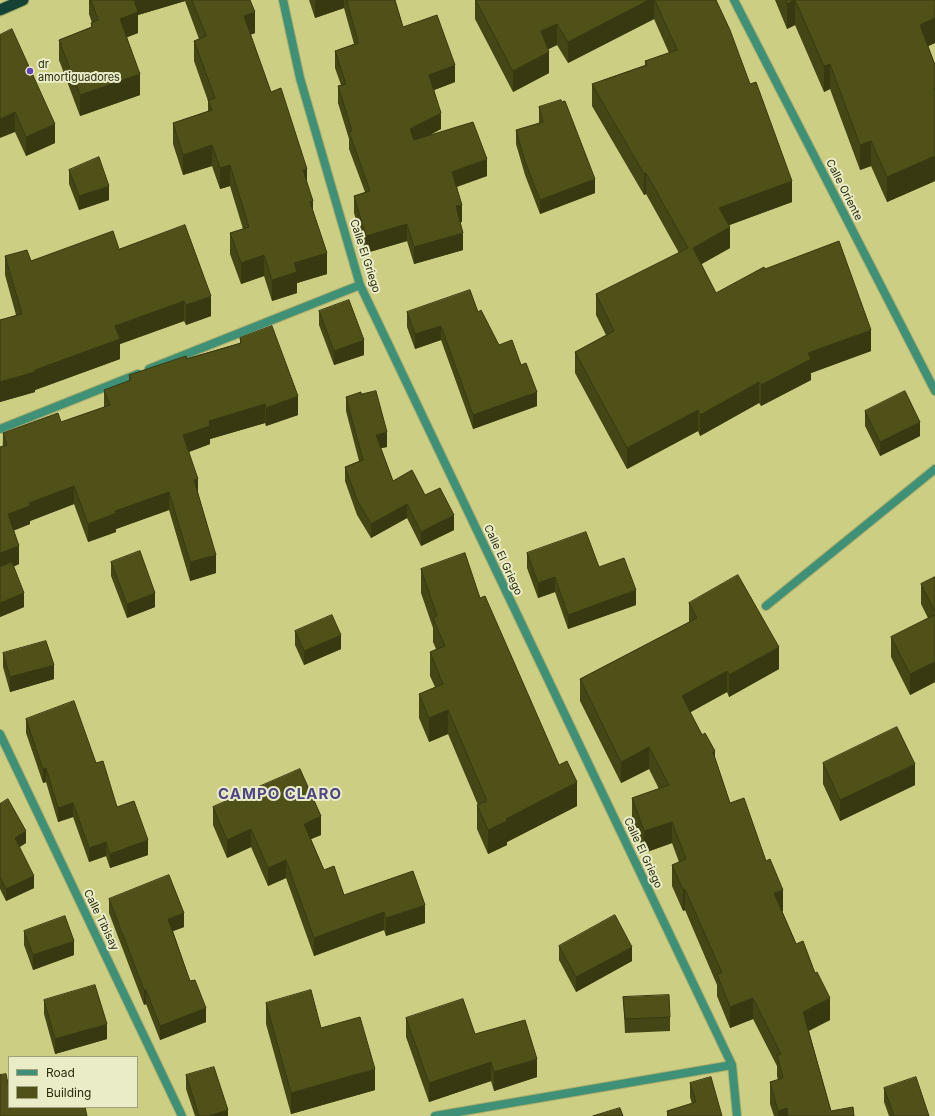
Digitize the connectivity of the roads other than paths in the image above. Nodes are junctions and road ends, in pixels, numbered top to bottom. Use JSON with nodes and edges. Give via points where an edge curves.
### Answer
{"nodes":[{"id":1,"x":23,"y":0,"type":"edge"},
{"id":2,"x":283,"y":0,"type":"edge"},
{"id":3,"x":734,"y":0,"type":"edge"},
{"id":4,"x":0,"y":10,"type":"edge"},
{"id":5,"x":360,"y":285,"type":"junction"},
{"id":6,"x":935,"y":391,"type":"edge"},
{"id":7,"x":0,"y":429,"type":"edge"},
{"id":8,"x":935,"y":469,"type":"edge"},
{"id":9,"x":766,"y":606,"type":"dead end"},
{"id":10,"x":0,"y":734,"type":"edge"},
{"id":11,"x":732,"y":1065,"type":"junction"},
{"id":12,"x":182,"y":1116,"type":"edge"},
{"id":13,"x":435,"y":1116,"type":"edge"},
{"id":14,"x":737,"y":1116,"type":"edge"}],
"edges":[{"from":1,"to":4,"type":"highway"},
{"from":2,"to":5,"type":"street","name":"Calle El Griego","via":[[300,78]]},
{"from":3,"to":6,"type":"street","name":"Calle Oriente"},
{"from":5,"to":7,"type":"street"},
{"from":5,"to":11,"type":"street","name":"Calle El Griego"},
{"from":8,"to":9,"type":"street"},
{"from":10,"to":12,"type":"street","name":"Calle Tibisay"},
{"from":11,"to":13,"type":"street"},
{"from":11,"to":14,"type":"street","name":"Calle El Griego"}]}
